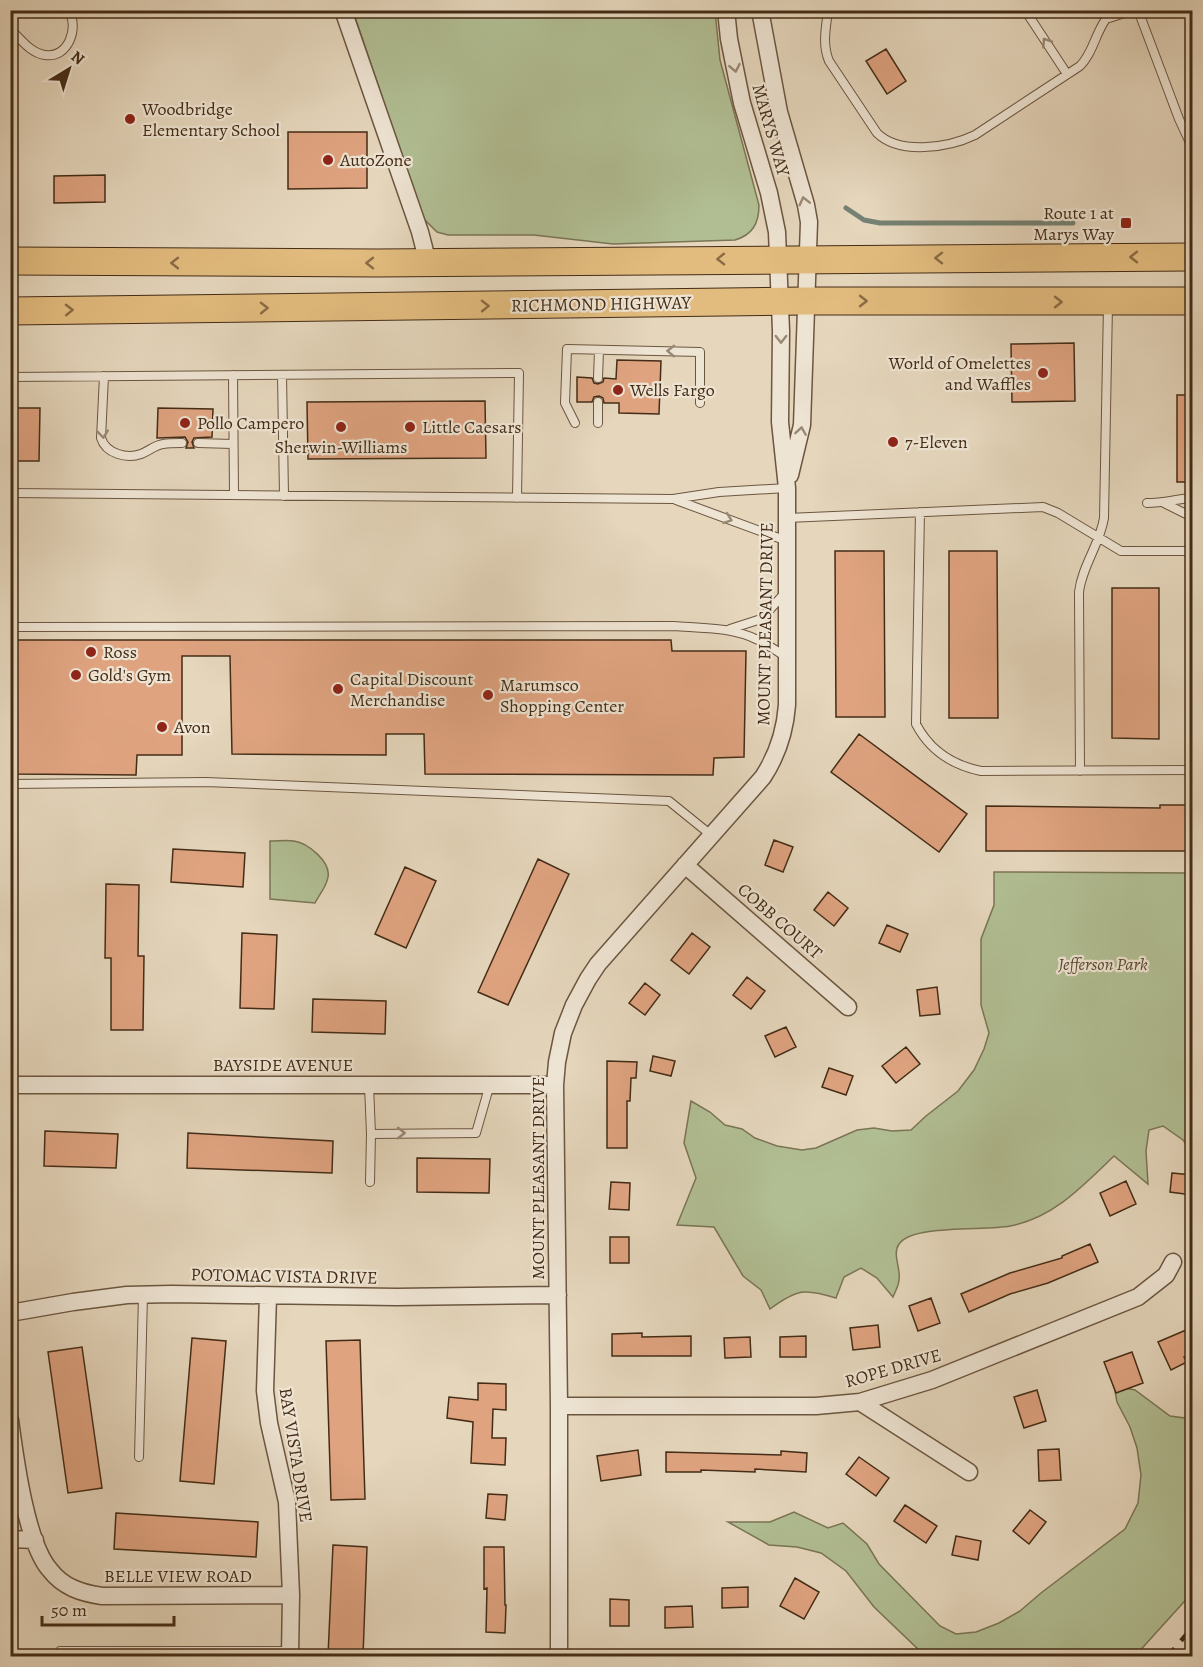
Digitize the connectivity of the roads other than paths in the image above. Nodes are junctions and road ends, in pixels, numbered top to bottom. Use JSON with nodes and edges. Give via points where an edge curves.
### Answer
{"nodes":[{"id":1,"x":68,"y":10,"type":"edge"},
{"id":2,"x":343,"y":10,"type":"edge"},
{"id":3,"x":726,"y":10,"type":"edge"},
{"id":4,"x":760,"y":10,"type":"edge"},
{"id":5,"x":828,"y":10,"type":"edge"},
{"id":6,"x":1025,"y":10,"type":"edge"},
{"id":7,"x":1136,"y":10,"type":"edge"},
{"id":8,"x":10,"y":29,"type":"edge"},
{"id":9,"x":1067,"y":74,"type":"junction"},
{"id":10,"x":1192,"y":147,"type":"edge"},
{"id":11,"x":1192,"y":257,"type":"edge"},
{"id":12,"x":808,"y":259,"type":"junction"},
{"id":13,"x":779,"y":260,"type":"junction"},
{"id":14,"x":10,"y":261,"type":"edge"},
{"id":15,"x":428,"y":263,"type":"junction"},
{"id":16,"x":792,"y":301,"type":"junction"},
{"id":17,"x":1192,"y":301,"type":"edge"},
{"id":18,"x":1108,"y":302,"type":"junction"},
{"id":19,"x":10,"y":311,"type":"edge"},
{"id":20,"x":599,"y":350,"type":"junction"},
{"id":21,"x":233,"y":375,"type":"junction"},
{"id":22,"x":282,"y":375,"type":"junction"},
{"id":23,"x":104,"y":376,"type":"junction"},
{"id":24,"x":10,"y":377,"type":"edge"},
{"id":25,"x":598,"y":378,"type":"dead end"},
{"id":26,"x":598,"y":402,"type":"dead end"},
{"id":27,"x":700,"y":403,"type":"dead end"},
{"id":28,"x":575,"y":423,"type":"dead end"},
{"id":29,"x":598,"y":423,"type":"dead end"},
{"id":30,"x":182,"y":443,"type":"dead end"},
{"id":31,"x":198,"y":443,"type":"dead end"},
{"id":32,"x":233,"y":444,"type":"junction"},
{"id":33,"x":787,"y":488,"type":"junction"},
{"id":34,"x":10,"y":493,"type":"edge"},
{"id":35,"x":234,"y":495,"type":"junction"},
{"id":36,"x":284,"y":496,"type":"junction"},
{"id":37,"x":518,"y":498,"type":"junction"},
{"id":38,"x":1192,"y":498,"type":"edge"},
{"id":39,"x":673,"y":499,"type":"junction"},
{"id":40,"x":1147,"y":503,"type":"dead end"},
{"id":41,"x":1164,"y":503,"type":"junction"},
{"id":42,"x":920,"y":512,"type":"junction"},
{"id":43,"x":1192,"y":517,"type":"edge"},
{"id":44,"x":787,"y":518,"type":"junction"},
{"id":45,"x":1099,"y":539,"type":"junction"},
{"id":46,"x":787,"y":541,"type":"junction"},
{"id":47,"x":1192,"y":551,"type":"edge"},
{"id":48,"x":786,"y":592,"type":"junction"},
{"id":49,"x":10,"y":627,"type":"edge"},
{"id":50,"x":726,"y":630,"type":"junction"},
{"id":51,"x":786,"y":657,"type":"junction"},
{"id":52,"x":1192,"y":770,"type":"edge"},
{"id":53,"x":1080,"y":771,"type":"junction"},
{"id":54,"x":10,"y":784,"type":"edge"},
{"id":55,"x":711,"y":836,"type":"junction"},
{"id":56,"x":685,"y":865,"type":"junction"},
{"id":57,"x":848,"y":1007,"type":"dead end"},
{"id":58,"x":490,"y":1084,"type":"junction"},
{"id":59,"x":555,"y":1084,"type":"junction"},
{"id":60,"x":10,"y":1085,"type":"edge"},
{"id":61,"x":369,"y":1085,"type":"junction"},
{"id":62,"x":370,"y":1134,"type":"junction"},
{"id":63,"x":370,"y":1182,"type":"dead end"},
{"id":64,"x":1173,"y":1262,"type":"dead end"},
{"id":65,"x":143,"y":1295,"type":"junction"},
{"id":66,"x":558,"y":1295,"type":"junction"},
{"id":67,"x":268,"y":1296,"type":"junction"},
{"id":68,"x":10,"y":1313,"type":"edge"},
{"id":69,"x":860,"y":1402,"type":"junction"},
{"id":70,"x":559,"y":1406,"type":"junction"},
{"id":71,"x":10,"y":1420,"type":"edge"},
{"id":72,"x":139,"y":1457,"type":"dead end"},
{"id":73,"x":969,"y":1472,"type":"dead end"},
{"id":74,"x":10,"y":1539,"type":"edge"},
{"id":75,"x":35,"y":1540,"type":"junction"},
{"id":76,"x":291,"y":1595,"type":"junction"},
{"id":77,"x":60,"y":1651,"type":"dead end"},
{"id":78,"x":290,"y":1654,"type":"edge"},
{"id":79,"x":559,"y":1656,"type":"edge"}],
"edges":[{"from":1,"to":8,"type":"lane","via":[[74,29],[68,43],[50,55],[32,49]]},
{"from":2,"to":15,"type":"street"},
{"from":3,"to":13,"type":"street","name":"MARYS WAY","one_way":true,"via":[[742,103],[769,193]]},
{"from":12,"to":4,"type":"street","name":"MARYS WAY","one_way":true,"via":[[806,205],[779,112]]},
{"from":5,"to":9,"type":"lane","via":[[824,42],[830,61],[877,133],[895,145],[932,147],[967,139]]},
{"from":9,"to":6,"type":"lane","one_way":true},
{"from":7,"to":9,"type":"lane","via":[[1106,19],[1095,36],[1089,57]]},
{"from":7,"to":10,"type":"lane"},
{"from":11,"to":12,"type":"main road","one_way":true},
{"from":12,"to":13,"type":"main road"},
{"from":12,"to":16,"type":"street","name":"MOUNT PLEASANT DRIVE"},
{"from":13,"to":15,"type":"main road","one_way":true},
{"from":13,"to":16,"type":"street","name":"MOUNT PLEASANT DRIVE"},
{"from":15,"to":14,"type":"main road","one_way":true},
{"from":16,"to":18,"type":"main road","name":"RICHMOND HIGHWAY","one_way":true},
{"from":19,"to":16,"type":"main road","name":"RICHMOND HIGHWAY","one_way":true},
{"from":16,"to":33,"type":"street","name":"MOUNT PLEASANT DRIVE","one_way":true,"via":[[780,422]]},
{"from":33,"to":16,"type":"street","name":"MOUNT PLEASANT DRIVE","one_way":true,"via":[[802,425]]},
{"from":17,"to":18,"type":"main road","name":"RICHMOND HIGHWAY"},
{"from":18,"to":45,"type":"lane","via":[[1105,503]]},
{"from":20,"to":25,"type":"lane"},
{"from":27,"to":20,"type":"lane","one_way":true,"via":[[700,352]]},
{"from":20,"to":28,"type":"lane","via":[[567,349],[565,404]]},
{"from":21,"to":22,"type":"lane"},
{"from":21,"to":23,"type":"lane"},
{"from":21,"to":32,"type":"lane"},
{"from":22,"to":36,"type":"lane"},
{"from":22,"to":37,"type":"lane","via":[[519,373]]},
{"from":23,"to":24,"type":"lane"},
{"from":23,"to":30,"type":"lane","one_way":true,"via":[[101,438],[112,452],[131,456],[163,444]]},
{"from":26,"to":29,"type":"lane"},
{"from":31,"to":32,"type":"lane"},
{"from":32,"to":35,"type":"lane"},
{"from":33,"to":39,"type":"lane"},
{"from":33,"to":44,"type":"street","name":"MOUNT PLEASANT DRIVE"},
{"from":34,"to":35,"type":"lane"},
{"from":35,"to":36,"type":"lane"},
{"from":36,"to":37,"type":"lane"},
{"from":37,"to":39,"type":"lane"},
{"from":38,"to":41,"type":"lane"},
{"from":39,"to":46,"type":"lane","one_way":true},
{"from":40,"to":41,"type":"lane"},
{"from":41,"to":43,"type":"lane"},
{"from":42,"to":44,"type":"lane"},
{"from":42,"to":45,"type":"lane","via":[[1048,508]]},
{"from":42,"to":53,"type":"lane","via":[[916,724],[920,732],[943,756],[965,768]]},
{"from":44,"to":46,"type":"street","name":"MOUNT PLEASANT DRIVE"},
{"from":45,"to":47,"type":"lane","via":[[1128,552]]},
{"from":45,"to":53,"type":"lane","via":[[1079,592]]},
{"from":46,"to":48,"type":"street","name":"MOUNT PLEASANT DRIVE"},
{"from":48,"to":50,"type":"lane","via":[[760,619]]},
{"from":48,"to":51,"type":"street","name":"MOUNT PLEASANT DRIVE"},
{"from":49,"to":50,"type":"lane","via":[[674,626]]},
{"from":50,"to":51,"type":"lane","via":[[759,640]]},
{"from":51,"to":55,"type":"street","name":"MOUNT PLEASANT DRIVE","via":[[787,705],[780,747],[763,777]]},
{"from":52,"to":53,"type":"lane"},
{"from":54,"to":55,"type":"lane","via":[[206,782],[669,801]]},
{"from":55,"to":56,"type":"street","name":"MOUNT PLEASANT DRIVE"},
{"from":56,"to":57,"type":"street","name":"COBB COURT"},
{"from":56,"to":59,"type":"street","name":"MOUNT PLEASANT DRIVE","via":[[588,979],[564,1033]]},
{"from":58,"to":59,"type":"street","name":"BAYSIDE AVENUE"},
{"from":58,"to":61,"type":"street","name":"BAYSIDE AVENUE"},
{"from":62,"to":58,"type":"lane","one_way":true,"via":[[476,1133]]},
{"from":59,"to":66,"type":"street","name":"MOUNT PLEASANT DRIVE"},
{"from":60,"to":61,"type":"street","name":"BAYSIDE AVENUE"},
{"from":61,"to":62,"type":"lane"},
{"from":62,"to":63,"type":"lane"},
{"from":64,"to":69,"type":"street","name":"ROPE DRIVE","via":[[1166,1275],[1138,1297],[932,1380]]},
{"from":65,"to":67,"type":"street","name":"POTOMAC VISTA DRIVE"},
{"from":65,"to":68,"type":"street","name":"POTOMAC VISTA DRIVE"},
{"from":65,"to":72,"type":"lane"},
{"from":66,"to":67,"type":"street","name":"POTOMAC VISTA DRIVE"},
{"from":66,"to":70,"type":"street","name":"MOUNT PLEASANT DRIVE"},
{"from":67,"to":76,"type":"street","name":"BAY VISTA DRIVE","via":[[265,1391],[287,1502]]},
{"from":69,"to":70,"type":"street","name":"ROPE DRIVE","via":[[816,1406]]},
{"from":69,"to":73,"type":"street"},
{"from":70,"to":79,"type":"street","name":"MOUNT PLEASANT DRIVE"},
{"from":71,"to":75,"type":"street","name":"BELLE VIEW ROAD"},
{"from":74,"to":75,"type":"street"},
{"from":75,"to":76,"type":"street","name":"BELLE VIEW ROAD","via":[[49,1569],[75,1590],[88,1594]]},
{"from":76,"to":78,"type":"street","name":"BAY VISTA DRIVE"},
{"from":77,"to":78,"type":"lane"}]}
